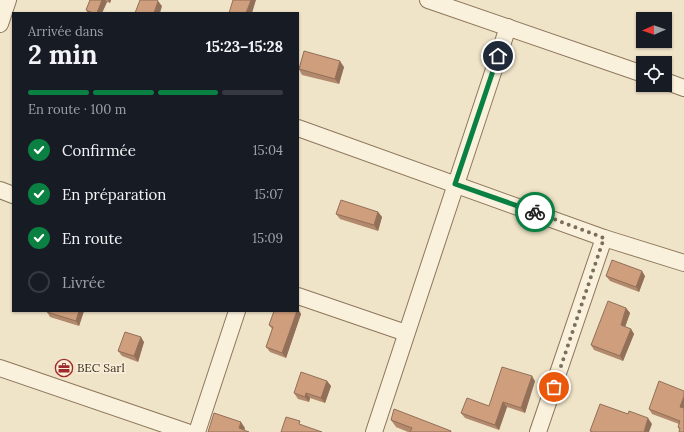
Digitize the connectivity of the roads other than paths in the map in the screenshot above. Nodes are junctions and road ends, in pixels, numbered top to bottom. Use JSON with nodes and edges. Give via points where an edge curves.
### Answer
{"nodes":[{"id":1,"x":8,"y":0,"type":"edge"},
{"id":2,"x":428,"y":0,"type":"edge"},
{"id":3,"x":5,"y":24,"type":"edge"},
{"id":4,"x":508,"y":27,"type":"junction"},
{"id":5,"x":636,"y":72,"type":"edge"},
{"id":6,"x":672,"y":84,"type":"edge"},
{"id":7,"x":684,"y":88,"type":"edge"},
{"id":8,"x":299,"y":128,"type":"edge"},
{"id":9,"x":455,"y":184,"type":"junction"},
{"id":10,"x":0,"y":190,"type":"edge"},
{"id":11,"x":12,"y":195,"type":"edge"},
{"id":12,"x":604,"y":238,"type":"junction"},
{"id":13,"x":684,"y":263,"type":"edge"},
{"id":14,"x":299,"y":296,"type":"edge"},
{"id":15,"x":237,"y":312,"type":"edge"},
{"id":16,"x":406,"y":333,"type":"junction"},
{"id":17,"x":0,"y":368,"type":"edge"},
{"id":18,"x":187,"y":432,"type":"edge"},
{"id":19,"x":197,"y":432,"type":"edge"},
{"id":20,"x":374,"y":432,"type":"edge"},
{"id":21,"x":538,"y":432,"type":"edge"}],
"edges":[{"from":1,"to":3,"type":"street"},
{"from":2,"to":4,"type":"street"},
{"from":4,"to":5,"type":"street"},
{"from":4,"to":9,"type":"street"},
{"from":6,"to":7,"type":"street"},
{"from":8,"to":9,"type":"street"},
{"from":9,"to":12,"type":"street"},
{"from":9,"to":16,"type":"street"},
{"from":10,"to":11,"type":"street"},
{"from":12,"to":13,"type":"street"},
{"from":12,"to":21,"type":"street"},
{"from":14,"to":16,"type":"street"},
{"from":15,"to":19,"type":"street"},
{"from":16,"to":20,"type":"street"},
{"from":17,"to":18,"type":"street"}]}
